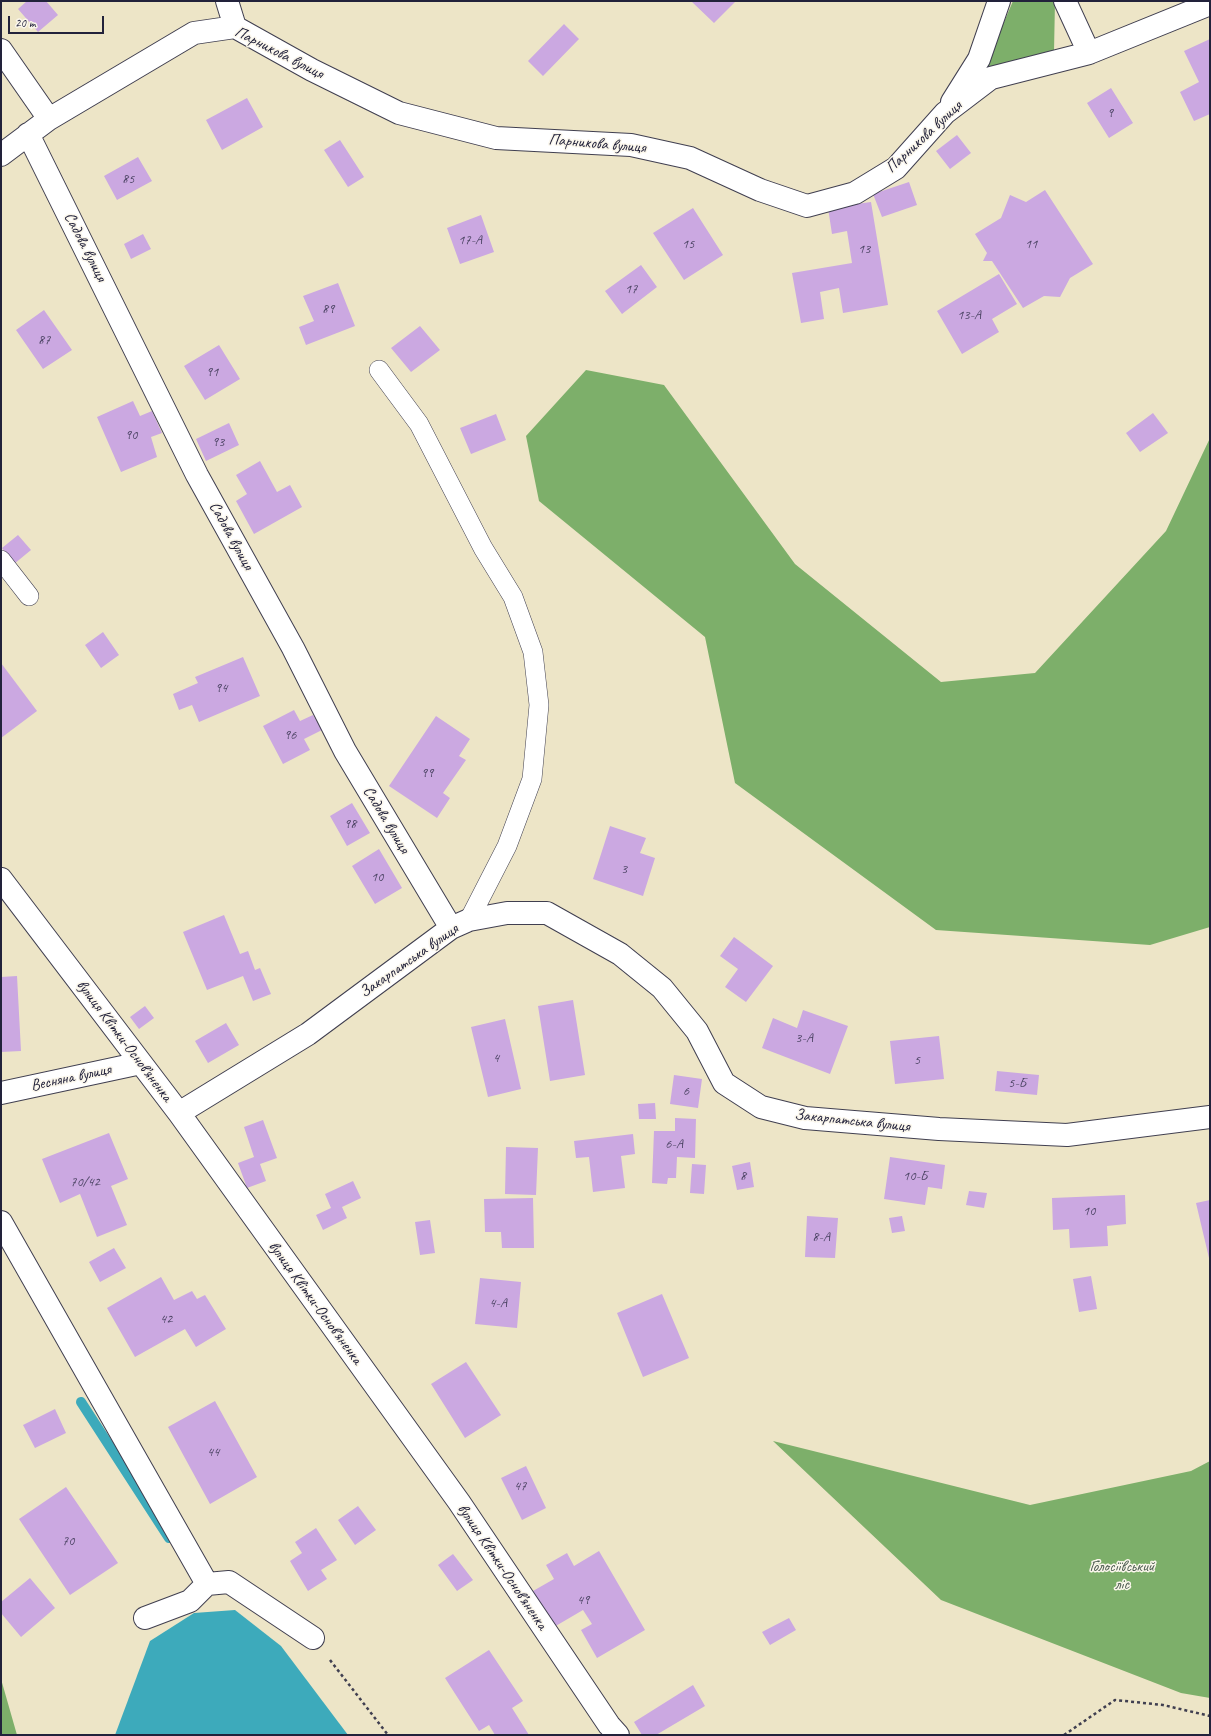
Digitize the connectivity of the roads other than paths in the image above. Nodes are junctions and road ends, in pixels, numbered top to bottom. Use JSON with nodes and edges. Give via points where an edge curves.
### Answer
{"nodes":[{"id":1,"x":227,"y":1,"type":"edge"},
{"id":2,"x":999,"y":1,"type":"edge"},
{"id":3,"x":1065,"y":1,"type":"edge"},
{"id":4,"x":1210,"y":4,"type":"edge"},
{"id":5,"x":235,"y":27,"type":"junction"},
{"id":6,"x":1,"y":50,"type":"edge"},
{"id":7,"x":1089,"y":53,"type":"junction"},
{"id":8,"x":945,"y":113,"type":"junction"},
{"id":9,"x":49,"y":119,"type":"junction"},
{"id":10,"x":28,"y":134,"type":"junction"},
{"id":11,"x":1,"y":155,"type":"edge"},
{"id":12,"x":378,"y":370,"type":"dead end"},
{"id":13,"x":1,"y":560,"type":"edge"},
{"id":14,"x":29,"y":596,"type":"dead end"},
{"id":15,"x":1,"y":879,"type":"edge"},
{"id":16,"x":460,"y":924,"type":"junction"},
{"id":17,"x":141,"y":1063,"type":"junction"},
{"id":18,"x":1,"y":1094,"type":"edge"},
{"id":19,"x":179,"y":1113,"type":"junction"},
{"id":20,"x":1210,"y":1117,"type":"edge"},
{"id":21,"x":1,"y":1222,"type":"edge"},
{"id":22,"x":207,"y":1584,"type":"junction"},
{"id":23,"x":145,"y":1618,"type":"dead end"},
{"id":24,"x":313,"y":1638,"type":"road end"},
{"id":25,"x":618,"y":1735,"type":"edge"}],
"edges":[{"from":1,"to":5,"type":"street"},
{"from":2,"to":8,"type":"street","via":[[979,59]]},
{"from":3,"to":7,"type":"street"},
{"from":4,"to":7,"type":"street","name":"Парникова вулиця"},
{"from":5,"to":8,"type":"street","name":"Парникова вулиця","via":[[312,70],[399,113],[496,138],[631,145],[690,158],[760,190],[807,206],[855,193],[896,168]]},
{"from":5,"to":9,"type":"street","name":"Парникова вулиця","via":[[194,33]]},
{"from":6,"to":9,"type":"street"},
{"from":7,"to":8,"type":"street","name":"Парникова вулиця","via":[[991,78]]},
{"from":9,"to":10,"type":"street","name":"Парникова вулиця"},
{"from":10,"to":11,"type":"street","name":"Парникова вулиця"},
{"from":10,"to":16,"type":"street","name":"Садова вулиця","via":[[197,475],[293,648],[344,751]]},
{"from":12,"to":16,"type":"lane","via":[[419,424],[483,548],[513,597],[533,652],[538,705],[532,779],[507,846]]},
{"from":13,"to":14,"type":"lane"},
{"from":15,"to":17,"type":"street","name":"вулиця Квітки-Основ’яненка"},
{"from":16,"to":19,"type":"street","name":"Закарпатська вулиця","via":[[308,1034]]},
{"from":16,"to":20,"type":"street","name":"Закарпатська вулиця","via":[[507,913],[547,913],[620,954],[667,994],[696,1031],[724,1083],[761,1107],[805,1118],[939,1129],[1067,1135]]},
{"from":17,"to":18,"type":"street","name":"Весняна вулиця"},
{"from":17,"to":19,"type":"street","name":"вулиця Квітки-Основ’яненка"},
{"from":19,"to":25,"type":"street","name":"вулиця Квітки-Основ’яненка","via":[[458,1502]]},
{"from":21,"to":22,"type":"street"},
{"from":22,"to":23,"type":"street","via":[[190,1601]]},
{"from":22,"to":24,"type":"street","via":[[229,1582]]}]}
